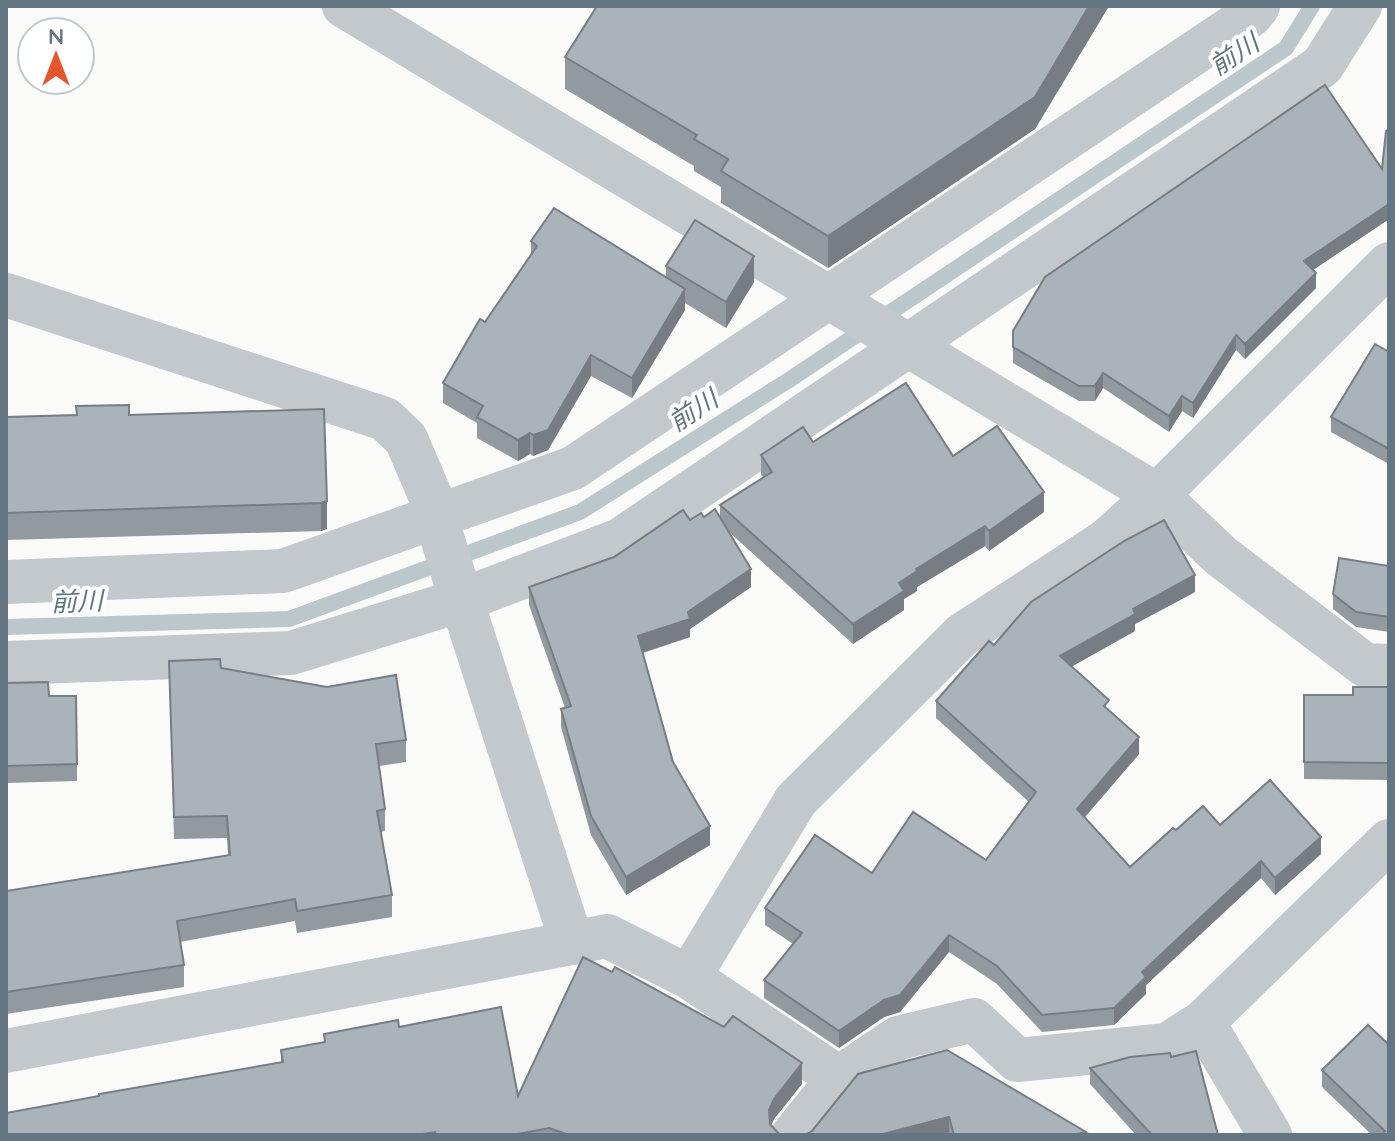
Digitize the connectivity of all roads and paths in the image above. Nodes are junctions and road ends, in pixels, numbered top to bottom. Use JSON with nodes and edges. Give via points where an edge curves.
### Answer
{"nodes":[{"id":1,"x":344,"y":6,"type":"edge"},
{"id":2,"x":1360,"y":6,"type":"edge"},
{"id":3,"x":1248,"y":9,"type":"edge"},
{"id":4,"x":1389,"y":264,"type":"edge"},
{"id":5,"x":6,"y":295,"type":"edge"},
{"id":6,"x":833,"y":303,"type":"junction"},
{"id":7,"x":901,"y":340,"type":"junction"},
{"id":8,"x":1157,"y":495,"type":"junction"},
{"id":9,"x":438,"y":521,"type":"junction"},
{"id":10,"x":6,"y":582,"type":"edge"},
{"id":11,"x":459,"y":591,"type":"junction"},
{"id":12,"x":6,"y":663,"type":"edge"},
{"id":13,"x":1389,"y":666,"type":"edge"},
{"id":14,"x":1389,"y":841,"type":"edge"},
{"id":15,"x":572,"y":943,"type":"junction"},
{"id":16,"x":689,"y":977,"type":"junction"},
{"id":17,"x":1203,"y":1022,"type":"junction"},
{"id":18,"x":6,"y":1051,"type":"edge"},
{"id":19,"x":839,"y":1078,"type":"junction"},
{"id":20,"x":793,"y":1135,"type":"edge"},
{"id":21,"x":1270,"y":1135,"type":"edge"}],
"edges":[{"from":1,"to":6,"type":"street"},
{"from":2,"to":7,"type":"street","via":[[1322,66]]},
{"from":3,"to":6,"type":"street"},
{"from":4,"to":8,"type":"street"},
{"from":5,"to":9,"type":"street","via":[[385,419],[406,439]]},
{"from":6,"to":7,"type":"street"},
{"from":6,"to":9,"type":"street","via":[[573,468]]},
{"from":7,"to":8,"type":"street"},
{"from":7,"to":11,"type":"street","via":[[620,540]]},
{"from":8,"to":13,"type":"street","via":[[1221,556],[1365,665]]},
{"from":8,"to":16,"type":"street","via":[[1106,541],[962,635],[796,800]]},
{"from":9,"to":10,"type":"street","via":[[283,571]]},
{"from":9,"to":11,"type":"street"},
{"from":11,"to":12,"type":"street","via":[[291,653]]},
{"from":11,"to":15,"type":"street"},
{"from":14,"to":17,"type":"street"},
{"from":15,"to":16,"type":"street","via":[[607,936]]},
{"from":15,"to":18,"type":"street"},
{"from":16,"to":19,"type":"street"},
{"from":17,"to":19,"type":"street","via":[[1167,1045],[1017,1060],[974,1020],[898,1038]]},
{"from":17,"to":21,"type":"street"},
{"from":19,"to":20,"type":"street"}]}
